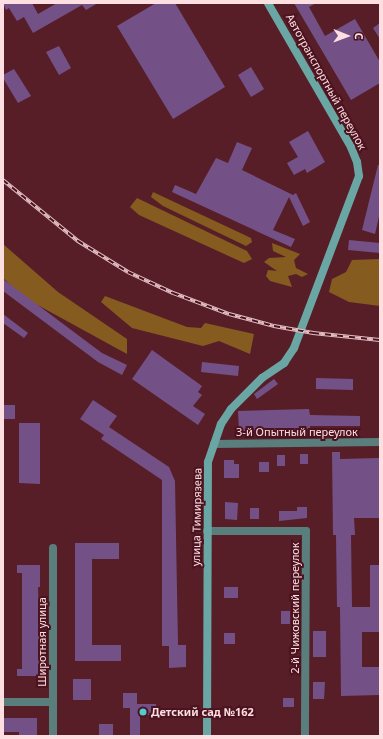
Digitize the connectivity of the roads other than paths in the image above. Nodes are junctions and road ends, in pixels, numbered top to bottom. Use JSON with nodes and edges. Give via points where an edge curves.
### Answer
{"nodes":[{"id":1,"x":268,"y":3,"type":"edge"},
{"id":2,"x":301,"y":332,"type":"joint"},
{"id":3,"x":380,"y":442,"type":"edge"},
{"id":4,"x":214,"y":444,"type":"junction"},
{"id":5,"x":207,"y":531,"type":"junction"},
{"id":6,"x":53,"y":548,"type":"dead end"},
{"id":7,"x":3,"y":702,"type":"edge"},
{"id":8,"x":53,"y":702,"type":"junction"},
{"id":9,"x":53,"y":736,"type":"edge"},
{"id":10,"x":207,"y":736,"type":"edge"},
{"id":11,"x":305,"y":736,"type":"edge"}],
"edges":[{"from":1,"to":2,"type":"main road","name":"Автотранспортный переулок","via":[[351,147],[358,169],[354,195]]},
{"from":2,"to":4,"type":"main road","name":"улица Тимирязева","via":[[284,363],[262,378],[231,409],[221,424]]},
{"from":3,"to":4,"type":"street","name":"3-й Опытный переулок"},
{"from":4,"to":5,"type":"main road","name":"улица Тимирязева","via":[[208,462]]},
{"from":5,"to":10,"type":"main road","name":"улица Тимирязева"},
{"from":5,"to":11,"type":"street","name":"2-й Чижовский переулок","via":[[306,531]]},
{"from":6,"to":8,"type":"street","name":"Широтная улица"},
{"from":7,"to":8,"type":"street"},
{"from":8,"to":9,"type":"street","name":"Широтная улица"}]}
